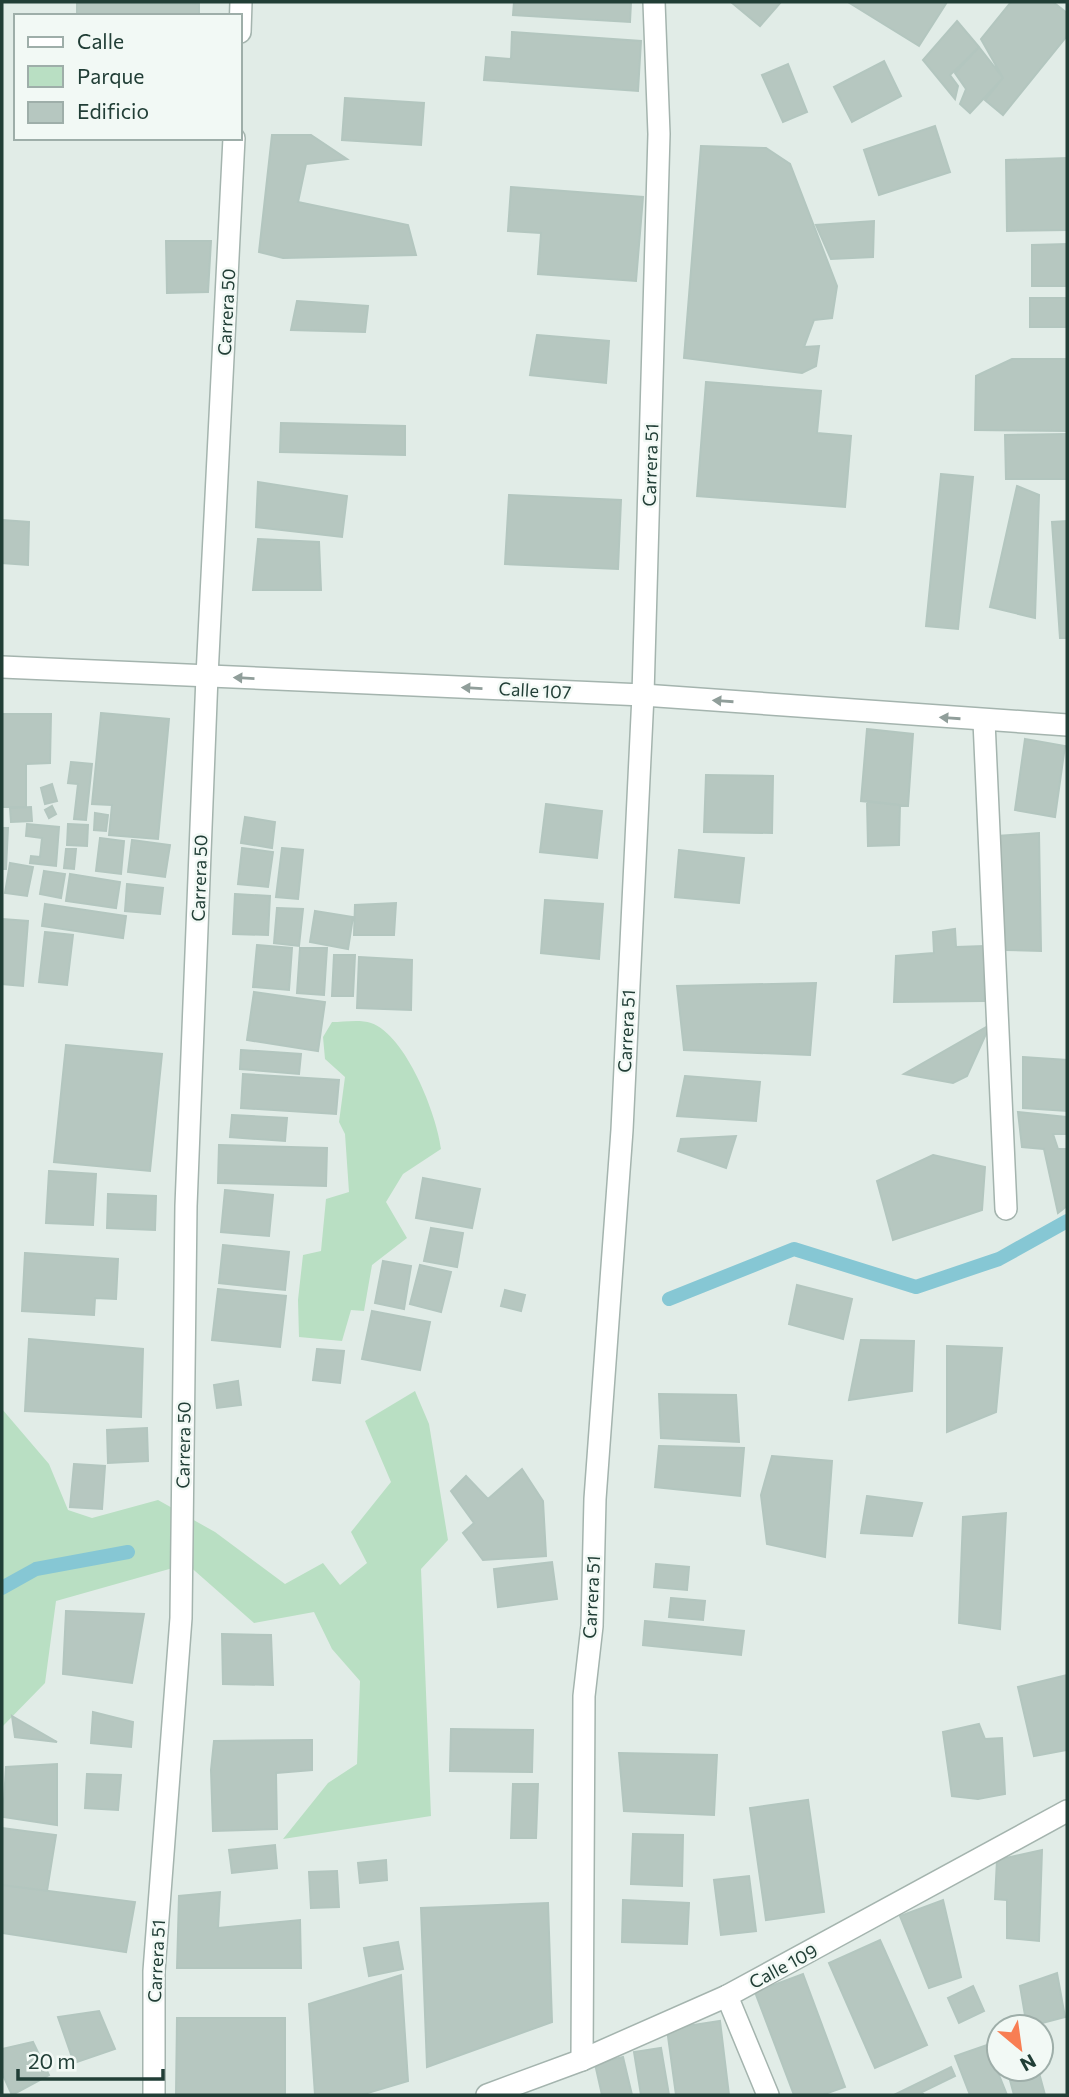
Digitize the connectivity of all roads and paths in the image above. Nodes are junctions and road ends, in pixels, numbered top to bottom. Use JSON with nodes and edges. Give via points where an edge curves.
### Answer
{"nodes":[{"id":1,"x":654,"y":2,"type":"edge"},
{"id":2,"x":234,"y":140,"type":"edge"},
{"id":3,"x":2,"y":667,"type":"edge"},
{"id":4,"x":208,"y":676,"type":"junction"},
{"id":5,"x":643,"y":695,"type":"junction"},
{"id":6,"x":984,"y":721,"type":"junction"},
{"id":7,"x":1067,"y":725,"type":"edge"},
{"id":8,"x":1006,"y":1209,"type":"dead end"},
{"id":9,"x":181,"y":1618,"type":"joint"},
{"id":10,"x":1067,"y":1811,"type":"edge"},
{"id":11,"x":727,"y":1996,"type":"junction"},
{"id":12,"x":582,"y":2060,"type":"junction"},
{"id":13,"x":153,"y":2095,"type":"edge"},
{"id":14,"x":487,"y":2095,"type":"edge"},
{"id":15,"x":768,"y":2095,"type":"edge"}],
"edges":[{"from":1,"to":5,"type":"street","name":"Carrera 51","via":[[659,134]]},
{"from":2,"to":4,"type":"street","name":"Carrera 50"},
{"from":3,"to":4,"type":"street","name":"Calle 107"},
{"from":5,"to":4,"type":"street","name":"Calle 107","one_way":true},
{"from":4,"to":9,"type":"street","name":"Carrera 50","via":[[186,1206]]},
{"from":6,"to":5,"type":"street","name":"Calle 107","one_way":true},
{"from":5,"to":12,"type":"street","name":"Carrera 51","via":[[622,1130],[584,1696]]},
{"from":6,"to":7,"type":"street","name":"Calle 107"},
{"from":6,"to":8,"type":"street"},
{"from":9,"to":13,"type":"street","name":"Carrera 51","via":[[154,1971]]},
{"from":10,"to":11,"type":"street","name":"Calle 109"},
{"from":11,"to":12,"type":"street","name":"Calle 109"},
{"from":11,"to":15,"type":"street"},
{"from":12,"to":14,"type":"street","name":"Calle 109"}]}
